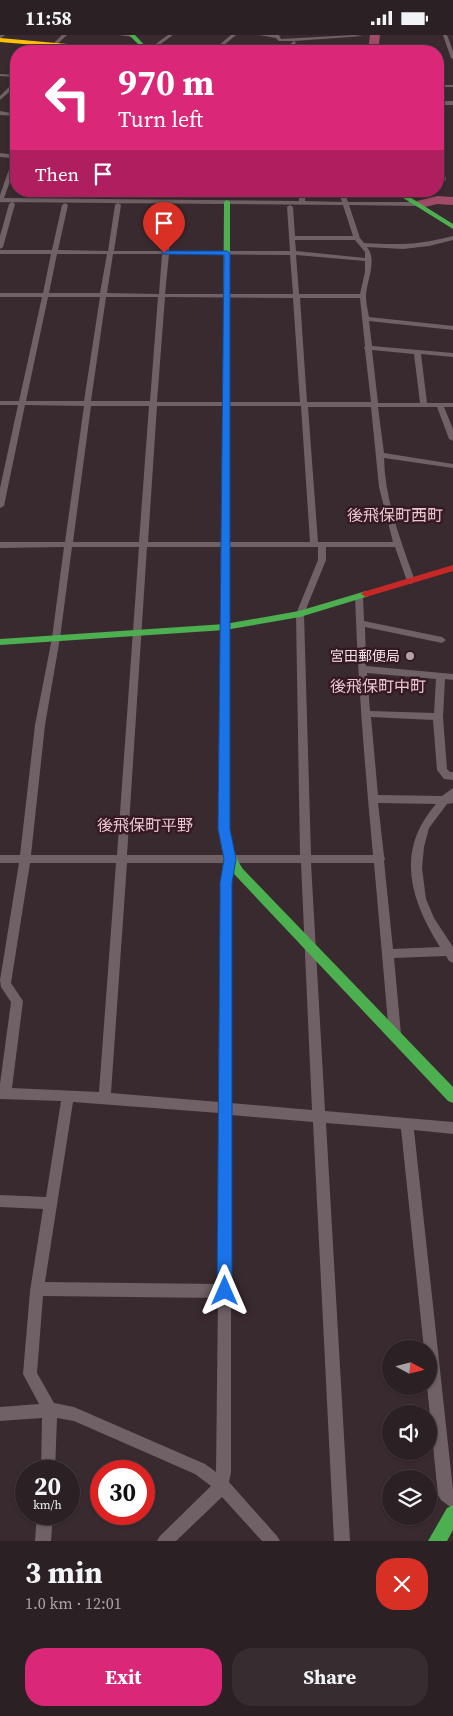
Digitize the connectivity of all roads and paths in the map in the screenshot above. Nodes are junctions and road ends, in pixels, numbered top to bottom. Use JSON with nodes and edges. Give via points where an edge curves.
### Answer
{"nodes":[{"id":1,"x":3,"y":35,"type":"edge"},
{"id":2,"x":65,"y":35,"type":"edge"},
{"id":3,"x":128,"y":35,"type":"edge"},
{"id":4,"x":171,"y":35,"type":"edge"},
{"id":5,"x":234,"y":35,"type":"edge"},
{"id":6,"x":261,"y":35,"type":"edge"},
{"id":7,"x":361,"y":35,"type":"edge"},
{"id":8,"x":445,"y":35,"type":"edge"},
{"id":9,"x":278,"y":36,"type":"edge"},
{"id":10,"x":326,"y":37,"type":"edge"},
{"id":11,"x":335,"y":37,"type":"edge"},
{"id":12,"x":346,"y":37,"type":"edge"},
{"id":13,"x":303,"y":38,"type":"edge"},
{"id":14,"x":314,"y":38,"type":"edge"},
{"id":15,"x":0,"y":39,"type":"edge"},
{"id":16,"x":292,"y":39,"type":"edge"},
{"id":17,"x":35,"y":45,"type":"edge"},
{"id":18,"x":55,"y":45,"type":"edge"},
{"id":19,"x":140,"y":45,"type":"edge"},
{"id":20,"x":157,"y":45,"type":"edge"},
{"id":21,"x":222,"y":45,"type":"edge"},
{"id":22,"x":360,"y":45,"type":"edge"},
{"id":23,"x":453,"y":58,"type":"edge"},
{"id":24,"x":10,"y":89,"type":"edge"},
{"id":25,"x":0,"y":99,"type":"edge"},
{"id":26,"x":10,"y":174,"type":"edge"},
{"id":27,"x":77,"y":197,"type":"edge"},
{"id":28,"x":152,"y":197,"type":"edge"},
{"id":29,"x":302,"y":197,"type":"edge"},
{"id":30,"x":343,"y":197,"type":"edge"},
{"id":31,"x":404,"y":197,"type":"edge"},
{"id":32,"x":76,"y":200,"type":"junction"},
{"id":33,"x":0,"y":201,"type":"edge"},
{"id":34,"x":151,"y":201,"type":"junction"},
{"id":35,"x":227,"y":202,"type":"junction"},
{"id":36,"x":12,"y":204,"type":"junction"},
{"id":37,"x":302,"y":204,"type":"junction"},
{"id":38,"x":346,"y":204,"type":"junction"},
{"id":39,"x":415,"y":204,"type":"junction"},
{"id":40,"x":65,"y":205,"type":"junction"},
{"id":41,"x":118,"y":205,"type":"junction"},
{"id":42,"x":170,"y":206,"type":"junction"},
{"id":43,"x":290,"y":207,"type":"junction"},
{"id":44,"x":453,"y":227,"type":"edge"},
{"id":45,"x":292,"y":238,"type":"junction"},
{"id":46,"x":357,"y":238,"type":"junction"},
{"id":47,"x":453,"y":238,"type":"edge"},
{"id":48,"x":363,"y":245,"type":"junction"},
{"id":49,"x":0,"y":247,"type":"edge"},
{"id":50,"x":0,"y":252,"type":"edge"},
{"id":51,"x":54,"y":252,"type":"junction"},
{"id":52,"x":110,"y":252,"type":"junction"},
{"id":53,"x":164,"y":253,"type":"junction"},
{"id":54,"x":227,"y":253,"type":"junction"},
{"id":55,"x":293,"y":253,"type":"junction"},
{"id":56,"x":369,"y":260,"type":"junction"},
{"id":57,"x":0,"y":295,"type":"edge"},
{"id":58,"x":44,"y":295,"type":"junction"},
{"id":59,"x":103,"y":295,"type":"junction"},
{"id":60,"x":161,"y":295,"type":"junction"},
{"id":61,"x":227,"y":295,"type":"junction"},
{"id":62,"x":296,"y":295,"type":"junction"},
{"id":63,"x":362,"y":295,"type":"junction"},
{"id":64,"x":365,"y":319,"type":"junction"},
{"id":65,"x":453,"y":328,"type":"edge"},
{"id":66,"x":367,"y":347,"type":"junction"},
{"id":67,"x":417,"y":352,"type":"junction"},
{"id":68,"x":453,"y":355,"type":"edge"},
{"id":69,"x":0,"y":403,"type":"edge"},
{"id":70,"x":21,"y":403,"type":"junction"},
{"id":71,"x":88,"y":404,"type":"junction"},
{"id":72,"x":154,"y":404,"type":"junction"},
{"id":73,"x":226,"y":404,"type":"junction"},
{"id":74,"x":304,"y":404,"type":"junction"},
{"id":75,"x":375,"y":404,"type":"junction"},
{"id":76,"x":424,"y":405,"type":"junction"},
{"id":77,"x":440,"y":405,"type":"junction"},
{"id":78,"x":453,"y":405,"type":"edge"},
{"id":79,"x":453,"y":439,"type":"edge"},
{"id":80,"x":380,"y":455,"type":"junction"},
{"id":81,"x":453,"y":465,"type":"edge"},
{"id":82,"x":0,"y":506,"type":"edge"},
{"id":83,"x":226,"y":544,"type":"junction"},
{"id":84,"x":318,"y":544,"type":"junction"},
{"id":85,"x":399,"y":544,"type":"junction"},
{"id":86,"x":0,"y":545,"type":"edge"},
{"id":87,"x":68,"y":545,"type":"junction"},
{"id":88,"x":143,"y":545,"type":"junction"},
{"id":89,"x":453,"y":568,"type":"edge"},
{"id":90,"x":411,"y":581,"type":"junction"},
{"id":91,"x":359,"y":596,"type":"junction"},
{"id":92,"x":300,"y":614,"type":"junction"},
{"id":93,"x":361,"y":623,"type":"junction"},
{"id":94,"x":225,"y":627,"type":"junction"},
{"id":95,"x":136,"y":634,"type":"junction"},
{"id":96,"x":56,"y":638,"type":"junction"},
{"id":97,"x":442,"y":640,"type":"dead end"},
{"id":98,"x":0,"y":642,"type":"edge"},
{"id":99,"x":362,"y":669,"type":"junction"},
{"id":100,"x":441,"y":676,"type":"junction"},
{"id":101,"x":453,"y":677,"type":"edge"},
{"id":102,"x":366,"y":714,"type":"junction"},
{"id":103,"x":438,"y":717,"type":"junction"},
{"id":104,"x":453,"y":776,"type":"edge"},
{"id":105,"x":450,"y":797,"type":"edge"},
{"id":106,"x":372,"y":799,"type":"junction"},
{"id":107,"x":0,"y":859,"type":"edge"},
{"id":108,"x":25,"y":859,"type":"junction"},
{"id":109,"x":122,"y":859,"type":"junction"},
{"id":110,"x":230,"y":859,"type":"junction"},
{"id":111,"x":305,"y":859,"type":"junction"},
{"id":112,"x":380,"y":859,"type":"junction"},
{"id":113,"x":310,"y":949,"type":"junction"},
{"id":114,"x":387,"y":954,"type":"junction"},
{"id":115,"x":452,"y":954,"type":"edge"},
{"id":116,"x":2,"y":984,"type":"edge"},
{"id":117,"x":395,"y":1034,"type":"junction"},
{"id":118,"x":2,"y":1093,"type":"edge"},
{"id":119,"x":68,"y":1096,"type":"junction"},
{"id":120,"x":453,"y":1097,"type":"edge"},
{"id":121,"x":105,"y":1098,"type":"junction"},
{"id":122,"x":225,"y":1108,"type":"junction"},
{"id":123,"x":318,"y":1116,"type":"junction"},
{"id":124,"x":407,"y":1125,"type":"junction"},
{"id":125,"x":453,"y":1128,"type":"edge"},
{"id":126,"x":0,"y":1201,"type":"edge"},
{"id":127,"x":50,"y":1203,"type":"junction"},
{"id":128,"x":38,"y":1289,"type":"junction"},
{"id":129,"x":225,"y":1291,"type":"junction"},
{"id":130,"x":50,"y":1410,"type":"junction"},
{"id":131,"x":0,"y":1414,"type":"edge"},
{"id":132,"x":48,"y":1460,"type":"edge"},
{"id":133,"x":220,"y":1484,"type":"junction"},
{"id":134,"x":453,"y":1501,"type":"edge"},
{"id":135,"x":453,"y":1514,"type":"edge"},
{"id":136,"x":44,"y":1525,"type":"edge"},
{"id":137,"x":43,"y":1541,"type":"edge"},
{"id":138,"x":164,"y":1541,"type":"edge"},
{"id":139,"x":272,"y":1541,"type":"edge"},
{"id":140,"x":342,"y":1541,"type":"edge"},
{"id":141,"x":437,"y":1541,"type":"edge"}],
"edges":[{"from":1,"to":15,"type":"street"},
{"from":2,"to":18,"type":"street"},
{"from":3,"to":19,"type":"street"},
{"from":4,"to":20,"type":"street"},
{"from":5,"to":21,"type":"street"},
{"from":6,"to":9,"type":"street"},
{"from":7,"to":12,"type":"street"},
{"from":7,"to":22,"type":"street"},
{"from":8,"to":23,"type":"street"},
{"from":9,"to":16,"type":"street","via":[[279,40]]},
{"from":10,"to":11,"type":"street"},
{"from":10,"to":14,"type":"street"},
{"from":11,"to":12,"type":"street"},
{"from":13,"to":14,"type":"street"},
{"from":13,"to":16,"type":"street"},
{"from":15,"to":17,"type":"street"},
{"from":24,"to":25,"type":"street"},
{"from":26,"to":33,"type":"street"},
{"from":27,"to":32,"type":"street"},
{"from":28,"to":34,"type":"street"},
{"from":29,"to":37,"type":"street"},
{"from":30,"to":38,"type":"street"},
{"from":31,"to":39,"type":"street"},
{"from":32,"to":33,"type":"street"},
{"from":32,"to":34,"type":"street"},
{"from":33,"to":36,"type":"street"},
{"from":34,"to":35,"type":"street"},
{"from":35,"to":37,"type":"street"},
{"from":35,"to":42,"type":"street"},
{"from":35,"to":43,"type":"street"},
{"from":35,"to":54,"type":"street"},
{"from":36,"to":40,"type":"street"},
{"from":36,"to":49,"type":"street"},
{"from":37,"to":38,"type":"street"},
{"from":37,"to":43,"type":"street"},
{"from":38,"to":39,"type":"street"},
{"from":38,"to":46,"type":"street"},
{"from":39,"to":44,"type":"street"},
{"from":40,"to":41,"type":"street"},
{"from":40,"to":51,"type":"street"},
{"from":41,"to":42,"type":"street"},
{"from":41,"to":52,"type":"street"},
{"from":42,"to":53,"type":"street"},
{"from":43,"to":45,"type":"street"},
{"from":45,"to":46,"type":"street"},
{"from":45,"to":55,"type":"street"},
{"from":46,"to":48,"type":"street"},
{"from":47,"to":48,"type":"street","via":[[403,247]]},
{"from":48,"to":56,"type":"street"},
{"from":50,"to":51,"type":"street"},
{"from":51,"to":52,"type":"street"},
{"from":51,"to":58,"type":"street"},
{"from":52,"to":53,"type":"street"},
{"from":52,"to":59,"type":"street"},
{"from":53,"to":54,"type":"street"},
{"from":53,"to":60,"type":"street"},
{"from":54,"to":55,"type":"street"},
{"from":54,"to":61,"type":"street"},
{"from":55,"to":56,"type":"street"},
{"from":55,"to":62,"type":"street"},
{"from":56,"to":63,"type":"street"},
{"from":57,"to":58,"type":"street"},
{"from":58,"to":59,"type":"street"},
{"from":58,"to":70,"type":"street"},
{"from":59,"to":60,"type":"street"},
{"from":59,"to":71,"type":"street"},
{"from":60,"to":61,"type":"street"},
{"from":60,"to":72,"type":"street"},
{"from":61,"to":62,"type":"street"},
{"from":61,"to":73,"type":"street"},
{"from":62,"to":63,"type":"street"},
{"from":62,"to":74,"type":"street"},
{"from":63,"to":64,"type":"street"},
{"from":64,"to":65,"type":"street"},
{"from":64,"to":66,"type":"street"},
{"from":66,"to":67,"type":"street"},
{"from":66,"to":75,"type":"street"},
{"from":67,"to":68,"type":"street"},
{"from":67,"to":76,"type":"street"},
{"from":69,"to":70,"type":"street"},
{"from":70,"to":71,"type":"street"},
{"from":70,"to":82,"type":"street"},
{"from":71,"to":72,"type":"street"},
{"from":71,"to":87,"type":"street"},
{"from":72,"to":73,"type":"street"},
{"from":72,"to":88,"type":"street"},
{"from":73,"to":74,"type":"street"},
{"from":73,"to":83,"type":"street"},
{"from":74,"to":75,"type":"street"},
{"from":74,"to":84,"type":"street"},
{"from":75,"to":76,"type":"street"},
{"from":75,"to":80,"type":"street"},
{"from":76,"to":77,"type":"street"},
{"from":77,"to":78,"type":"street"},
{"from":77,"to":79,"type":"street"},
{"from":80,"to":81,"type":"street"},
{"from":80,"to":85,"type":"street","via":[[380,475]]},
{"from":83,"to":84,"type":"street"},
{"from":83,"to":88,"type":"street"},
{"from":83,"to":94,"type":"street"},
{"from":84,"to":85,"type":"street"},
{"from":84,"to":92,"type":"street","via":[[322,560]]},
{"from":85,"to":90,"type":"street"},
{"from":86,"to":87,"type":"street"},
{"from":87,"to":88,"type":"street"},
{"from":87,"to":96,"type":"street"},
{"from":88,"to":95,"type":"street"},
{"from":89,"to":90,"type":"street"},
{"from":90,"to":91,"type":"street"},
{"from":91,"to":92,"type":"street"},
{"from":91,"to":93,"type":"street"},
{"from":92,"to":94,"type":"street"},
{"from":92,"to":111,"type":"street"},
{"from":93,"to":97,"type":"street"},
{"from":93,"to":99,"type":"street"},
{"from":94,"to":95,"type":"street"},
{"from":94,"to":110,"type":"street","via":[[224,829]]},
{"from":95,"to":96,"type":"street"},
{"from":95,"to":109,"type":"street"},
{"from":96,"to":98,"type":"street"},
{"from":96,"to":108,"type":"street","via":[[40,725]]},
{"from":99,"to":100,"type":"street"},
{"from":99,"to":102,"type":"street"},
{"from":100,"to":101,"type":"street"},
{"from":100,"to":103,"type":"street"},
{"from":102,"to":103,"type":"street"},
{"from":102,"to":106,"type":"street"},
{"from":103,"to":104,"type":"street","via":[[442,770]]},
{"from":105,"to":106,"type":"street"},
{"from":105,"to":115,"type":"street","via":[[425,828],[417,862],[424,907]]},
{"from":106,"to":112,"type":"street"},
{"from":107,"to":108,"type":"street"},
{"from":108,"to":109,"type":"street"},
{"from":108,"to":116,"type":"street"},
{"from":109,"to":110,"type":"street"},
{"from":109,"to":121,"type":"street"},
{"from":110,"to":111,"type":"street"},
{"from":110,"to":113,"type":"street"},
{"from":110,"to":122,"type":"street","via":[[226,883]]},
{"from":111,"to":112,"type":"street"},
{"from":111,"to":113,"type":"street"},
{"from":112,"to":114,"type":"street"},
{"from":113,"to":117,"type":"street"},
{"from":113,"to":123,"type":"street"},
{"from":114,"to":115,"type":"street"},
{"from":114,"to":117,"type":"street"},
{"from":116,"to":118,"type":"street","via":[[17,1001]]},
{"from":117,"to":120,"type":"street"},
{"from":118,"to":119,"type":"street"},
{"from":119,"to":121,"type":"street"},
{"from":119,"to":127,"type":"street"},
{"from":121,"to":122,"type":"street"},
{"from":122,"to":123,"type":"street"},
{"from":122,"to":129,"type":"street"},
{"from":123,"to":124,"type":"street"},
{"from":123,"to":140,"type":"street"},
{"from":124,"to":125,"type":"street"},
{"from":124,"to":134,"type":"street","via":[[446,1495]]},
{"from":126,"to":127,"type":"street"},
{"from":127,"to":128,"type":"street"},
{"from":128,"to":129,"type":"street"},
{"from":128,"to":130,"type":"street","via":[[30,1374]]},
{"from":129,"to":133,"type":"street","via":[[224,1472]]},
{"from":130,"to":131,"type":"street"},
{"from":130,"to":132,"type":"street"},
{"from":130,"to":133,"type":"street","via":[[74,1414],[200,1469]]},
{"from":133,"to":138,"type":"street","via":[[219,1489]]},
{"from":133,"to":139,"type":"street"},
{"from":135,"to":141,"type":"street"},
{"from":136,"to":137,"type":"street"}]}
